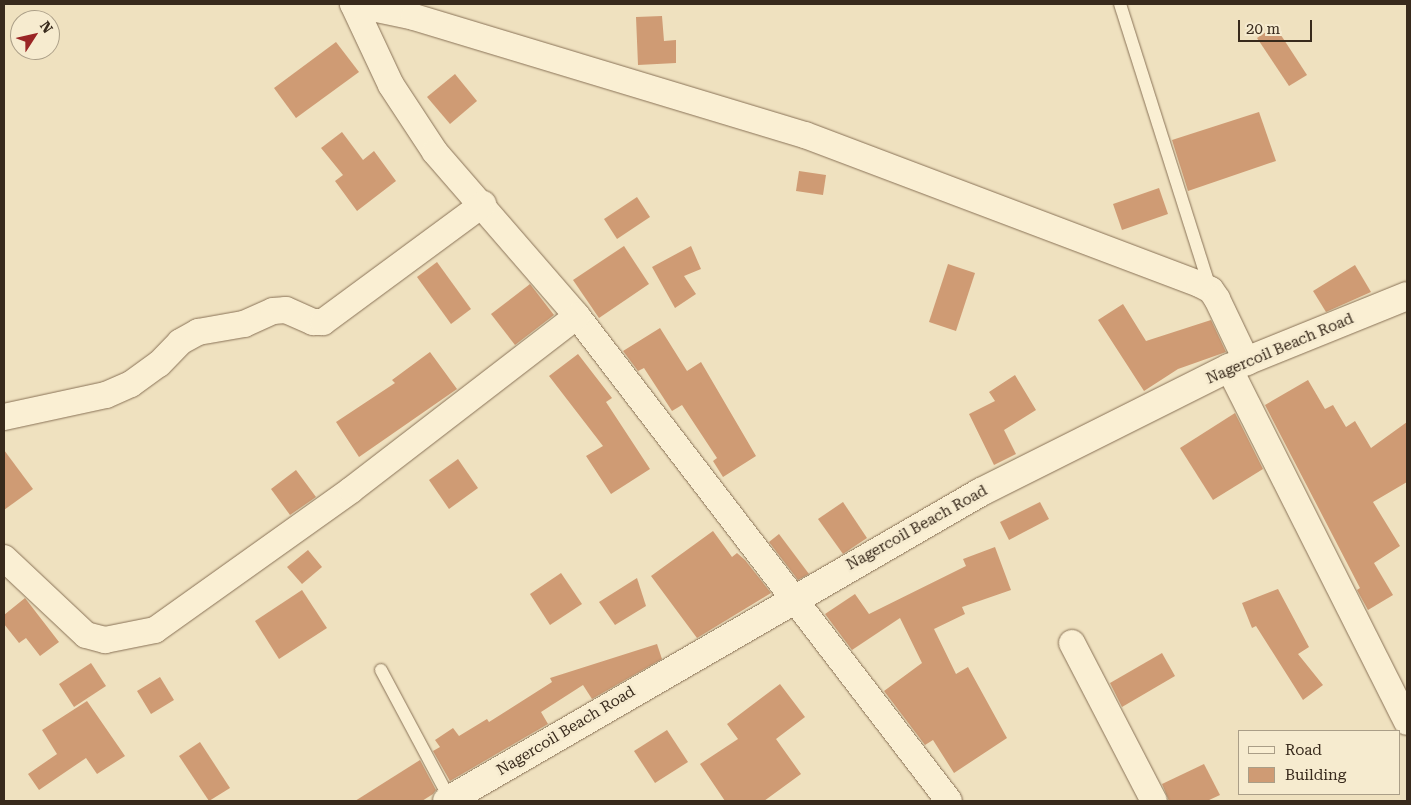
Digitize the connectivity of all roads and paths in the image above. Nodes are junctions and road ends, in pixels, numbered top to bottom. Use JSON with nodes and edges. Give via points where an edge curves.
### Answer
{"nodes":[{"id":1,"x":1120,"y":4,"type":"edge"},
{"id":2,"x":483,"y":204,"type":"junction"},
{"id":3,"x":1210,"y":290,"type":"junction"},
{"id":4,"x":1407,"y":296,"type":"edge"},
{"id":5,"x":577,"y":316,"type":"junction"},
{"id":6,"x":1238,"y":365,"type":"junction"},
{"id":7,"x":4,"y":417,"type":"edge"},
{"id":8,"x":4,"y":558,"type":"edge"},
{"id":9,"x":794,"y":597,"type":"junction"},
{"id":10,"x":1072,"y":642,"type":"dead end"},
{"id":11,"x":381,"y":670,"type":"dead end"},
{"id":12,"x":1407,"y":722,"type":"edge"},
{"id":13,"x":450,"y":801,"type":"edge"},
{"id":14,"x":949,"y":801,"type":"edge"},
{"id":15,"x":1154,"y":801,"type":"edge"}],
"edges":[{"from":1,"to":3,"type":"lane"},
{"from":2,"to":3,"type":"street","via":[[435,152],[408,114],[353,4],[414,17],[805,135]]},
{"from":2,"to":5,"type":"street"},
{"from":2,"to":7,"type":"street","via":[[323,322],[314,322],[286,310],[273,311],[244,324],[198,332],[180,342],[159,364],[131,384],[106,395]]},
{"from":3,"to":6,"type":"street"},
{"from":4,"to":6,"type":"main road","name":"Nagercoil Beach Road"},
{"from":5,"to":8,"type":"street","via":[[351,490],[155,630],[105,640],[86,635]]},
{"from":5,"to":9,"type":"street"},
{"from":6,"to":9,"type":"main road","name":"Nagercoil Beach Road","via":[[982,492]]},
{"from":6,"to":12,"type":"street"},
{"from":9,"to":13,"type":"main road","name":"Nagercoil Beach Road"},
{"from":9,"to":14,"type":"street"},
{"from":10,"to":15,"type":"street"},
{"from":11,"to":13,"type":"lane"}]}
